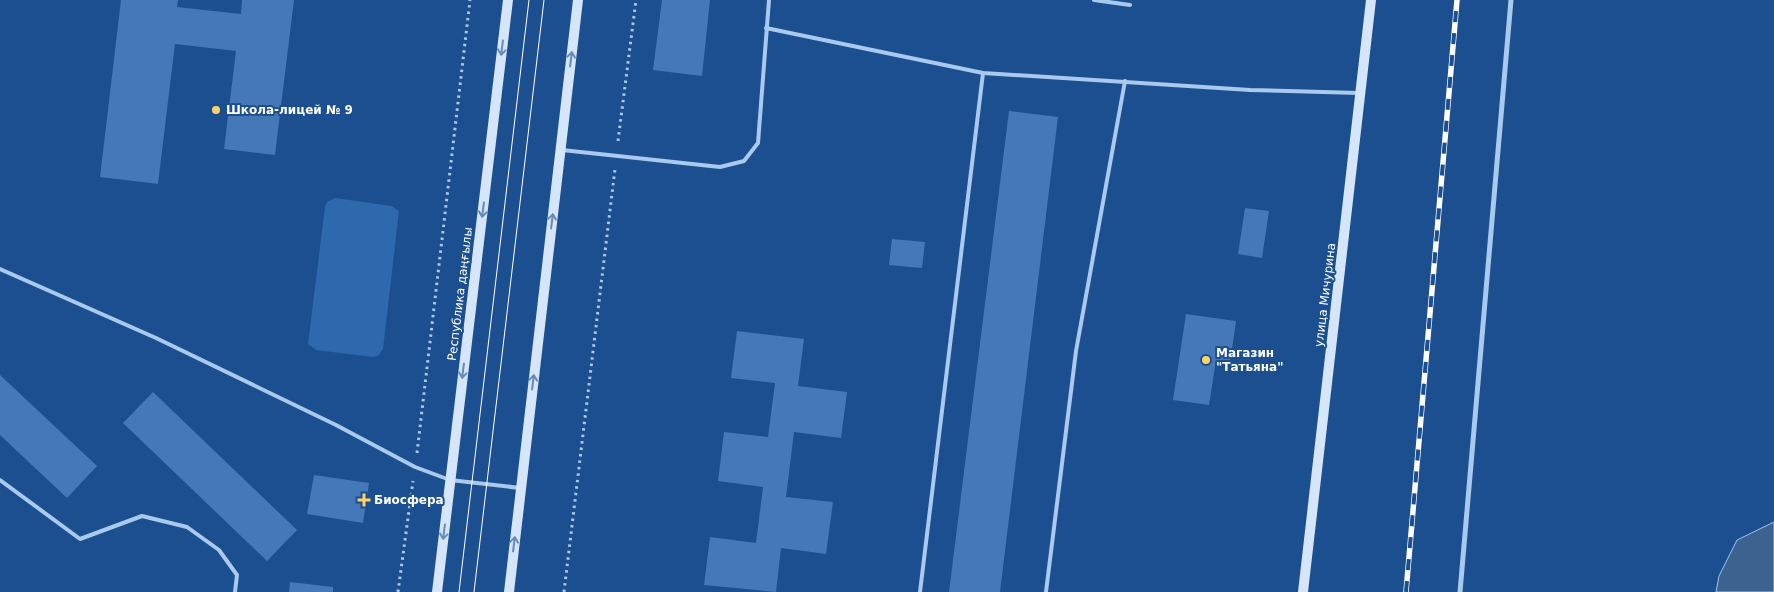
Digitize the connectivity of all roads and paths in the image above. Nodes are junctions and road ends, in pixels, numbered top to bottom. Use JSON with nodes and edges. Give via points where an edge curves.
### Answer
{"nodes":[{"id":1,"x":470,"y":0,"type":"edge"},
{"id":2,"x":508,"y":0,"type":"edge"},
{"id":3,"x":578,"y":0,"type":"edge"},
{"id":4,"x":636,"y":0,"type":"edge"},
{"id":5,"x":769,"y":0,"type":"edge"},
{"id":6,"x":1094,"y":0,"type":"edge"},
{"id":7,"x":1371,"y":0,"type":"edge"},
{"id":8,"x":1511,"y":0,"type":"edge"},
{"id":9,"x":1130,"y":5,"type":"dead end"},
{"id":10,"x":766,"y":28,"type":"junction"},
{"id":11,"x":982,"y":73,"type":"junction"},
{"id":12,"x":1125,"y":81,"type":"junction"},
{"id":13,"x":1361,"y":93,"type":"junction"},
{"id":14,"x":560,"y":150,"type":"junction"},
{"id":15,"x":616,"y":155,"type":"junction"},
{"id":16,"x":0,"y":269,"type":"edge"},
{"id":17,"x":415,"y":467,"type":"junction"},
{"id":18,"x":0,"y":480,"type":"edge"},
{"id":19,"x":450,"y":480,"type":"junction"},
{"id":20,"x":521,"y":488,"type":"junction"},
{"id":21,"x":235,"y":592,"type":"edge"},
{"id":22,"x":398,"y":592,"type":"edge"},
{"id":23,"x":437,"y":592,"type":"edge"},
{"id":24,"x":509,"y":592,"type":"edge"},
{"id":25,"x":564,"y":592,"type":"edge"},
{"id":26,"x":920,"y":592,"type":"edge"},
{"id":27,"x":1046,"y":592,"type":"edge"},
{"id":28,"x":1303,"y":592,"type":"edge"},
{"id":29,"x":1460,"y":592,"type":"edge"}],
"edges":[{"from":1,"to":17,"type":"path"},
{"from":2,"to":19,"type":"main road","name":"Республика даңғылы","one_way":true},
{"from":14,"to":3,"type":"main road","one_way":true},
{"from":4,"to":15,"type":"path"},
{"from":5,"to":10,"type":"lane"},
{"from":6,"to":9,"type":"lane"},
{"from":7,"to":13,"type":"main road","name":"улица Мичурина"},
{"from":8,"to":29,"type":"street"},
{"from":10,"to":11,"type":"lane"},
{"from":10,"to":15,"type":"lane","via":[[758,143],[744,162],[720,167]]},
{"from":11,"to":12,"type":"lane"},
{"from":11,"to":26,"type":"lane"},
{"from":12,"to":13,"type":"lane","via":[[1250,90]]},
{"from":12,"to":27,"type":"lane","via":[[1076,351]]},
{"from":13,"to":28,"type":"main road","name":"улица Мичурина"},
{"from":14,"to":15,"type":"lane"},
{"from":20,"to":14,"type":"main road","one_way":true},
{"from":15,"to":25,"type":"path"},
{"from":16,"to":17,"type":"lane","via":[[156,338]]},
{"from":17,"to":19,"type":"lane"},
{"from":17,"to":22,"type":"path"},
{"from":18,"to":21,"type":"lane","via":[[80,539],[142,516],[187,527],[219,550],[237,575]]},
{"from":19,"to":20,"type":"lane"},
{"from":19,"to":23,"type":"main road","name":"Республика даңғылы","one_way":true},
{"from":24,"to":20,"type":"main road","one_way":true}]}
